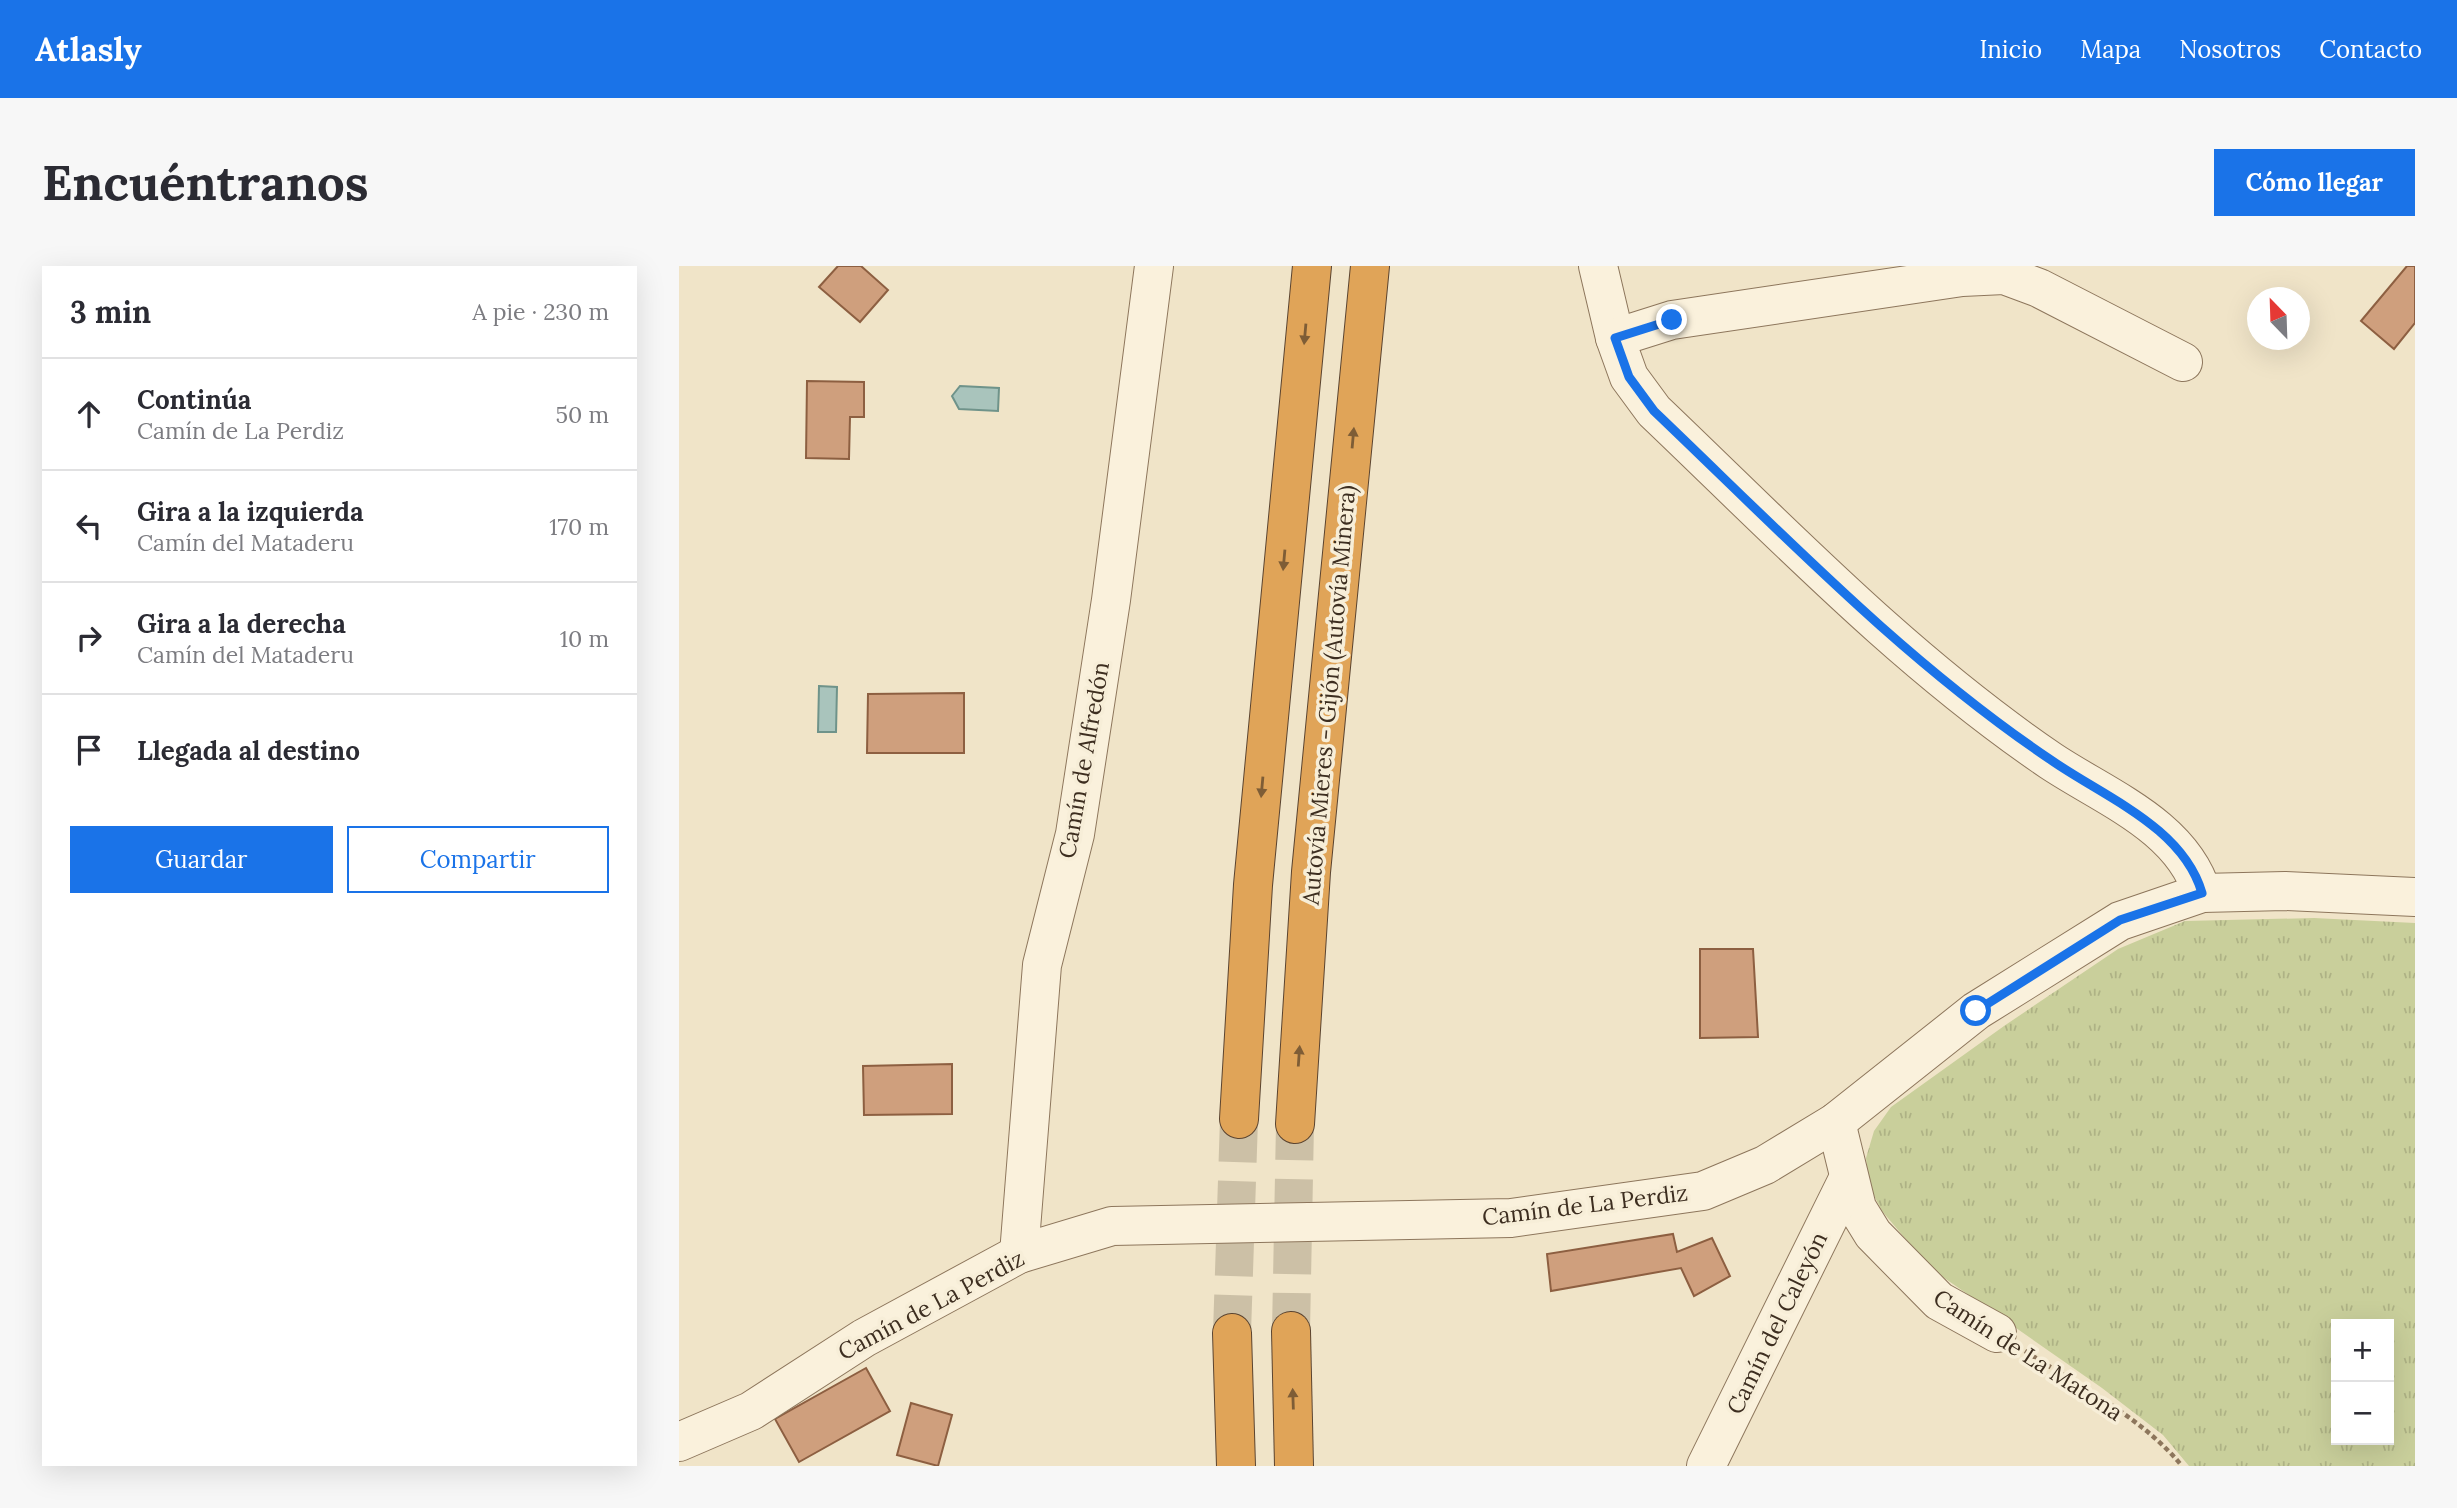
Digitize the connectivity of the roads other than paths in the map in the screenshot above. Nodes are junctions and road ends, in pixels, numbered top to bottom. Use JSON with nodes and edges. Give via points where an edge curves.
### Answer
{"nodes":[{"id":1,"x":1154,"y":266,"type":"edge"},
{"id":2,"x":1312,"y":266,"type":"edge"},
{"id":3,"x":1370,"y":266,"type":"edge"},
{"id":4,"x":1598,"y":266,"type":"edge"},
{"id":5,"x":2012,"y":270,"type":"edge"},
{"id":6,"x":1615,"y":338,"type":"junction"},
{"id":7,"x":2183,"y":362,"type":"dead end"},
{"id":8,"x":2202,"y":893,"type":"junction"},
{"id":9,"x":2415,"y":898,"type":"edge"},
{"id":10,"x":1239,"y":1119,"type":"tunnel mouth"},
{"id":11,"x":1836,"y":1122,"type":"junction"},
{"id":12,"x":1294,"y":1124,"type":"tunnel mouth"},
{"id":13,"x":1848,"y":1180,"type":"junction"},
{"id":14,"x":1019,"y":1254,"type":"junction"},
{"id":15,"x":1291,"y":1331,"type":"tunnel mouth"},
{"id":16,"x":1232,"y":1333,"type":"tunnel mouth"},
{"id":17,"x":1997,"y":1333,"type":"road end"},
{"id":18,"x":679,"y":1442,"type":"edge"},
{"id":19,"x":1235,"y":1466,"type":"edge"},
{"id":20,"x":1294,"y":1466,"type":"edge"},
{"id":21,"x":1706,"y":1466,"type":"edge"}],
"edges":[{"from":1,"to":14,"type":"street","name":"Camín de Alfredón","via":[[1075,834],[1042,965]]},
{"from":2,"to":10,"type":"highway","one_way":true,"via":[[1253,885]]},
{"from":12,"to":3,"type":"highway","name":"Autovía Mieres - Gijón (Autovía Minera)","one_way":true,"via":[[1311,872]]},
{"from":4,"to":6,"type":"street"},
{"from":5,"to":6,"type":"street","via":[[1672,320]]},
{"from":5,"to":7,"type":"street"},
{"from":6,"to":8,"type":"street","via":[[1629,377],[1654,411],[1885,633],[2050,760],[2156,828],[2175,844],[2196,874]]},
{"from":8,"to":9,"type":"street","name":"Camín de La Perdiz","via":[[2285,891]]},
{"from":8,"to":11,"type":"street","name":"Camín de La Perdiz","via":[[2120,920],[1976,1011]]},
{"from":11,"to":13,"type":"street","name":"Camín de La Matona"},
{"from":11,"to":14,"type":"street","name":"Camín de La Perdiz","via":[[1765,1166],[1703,1191],[1511,1218],[1112,1226]]},
{"from":13,"to":17,"type":"street","name":"Camín de La Matona","via":[[1857,1208],[1874,1234],[1920,1282],[1939,1301]]},
{"from":13,"to":21,"type":"street","name":"Camín del Caleyón"},
{"from":14,"to":18,"type":"street","name":"Camín de La Perdiz","via":[[865,1338],[751,1411]]},
{"from":20,"to":15,"type":"highway","one_way":true},
{"from":16,"to":19,"type":"highway"}]}
